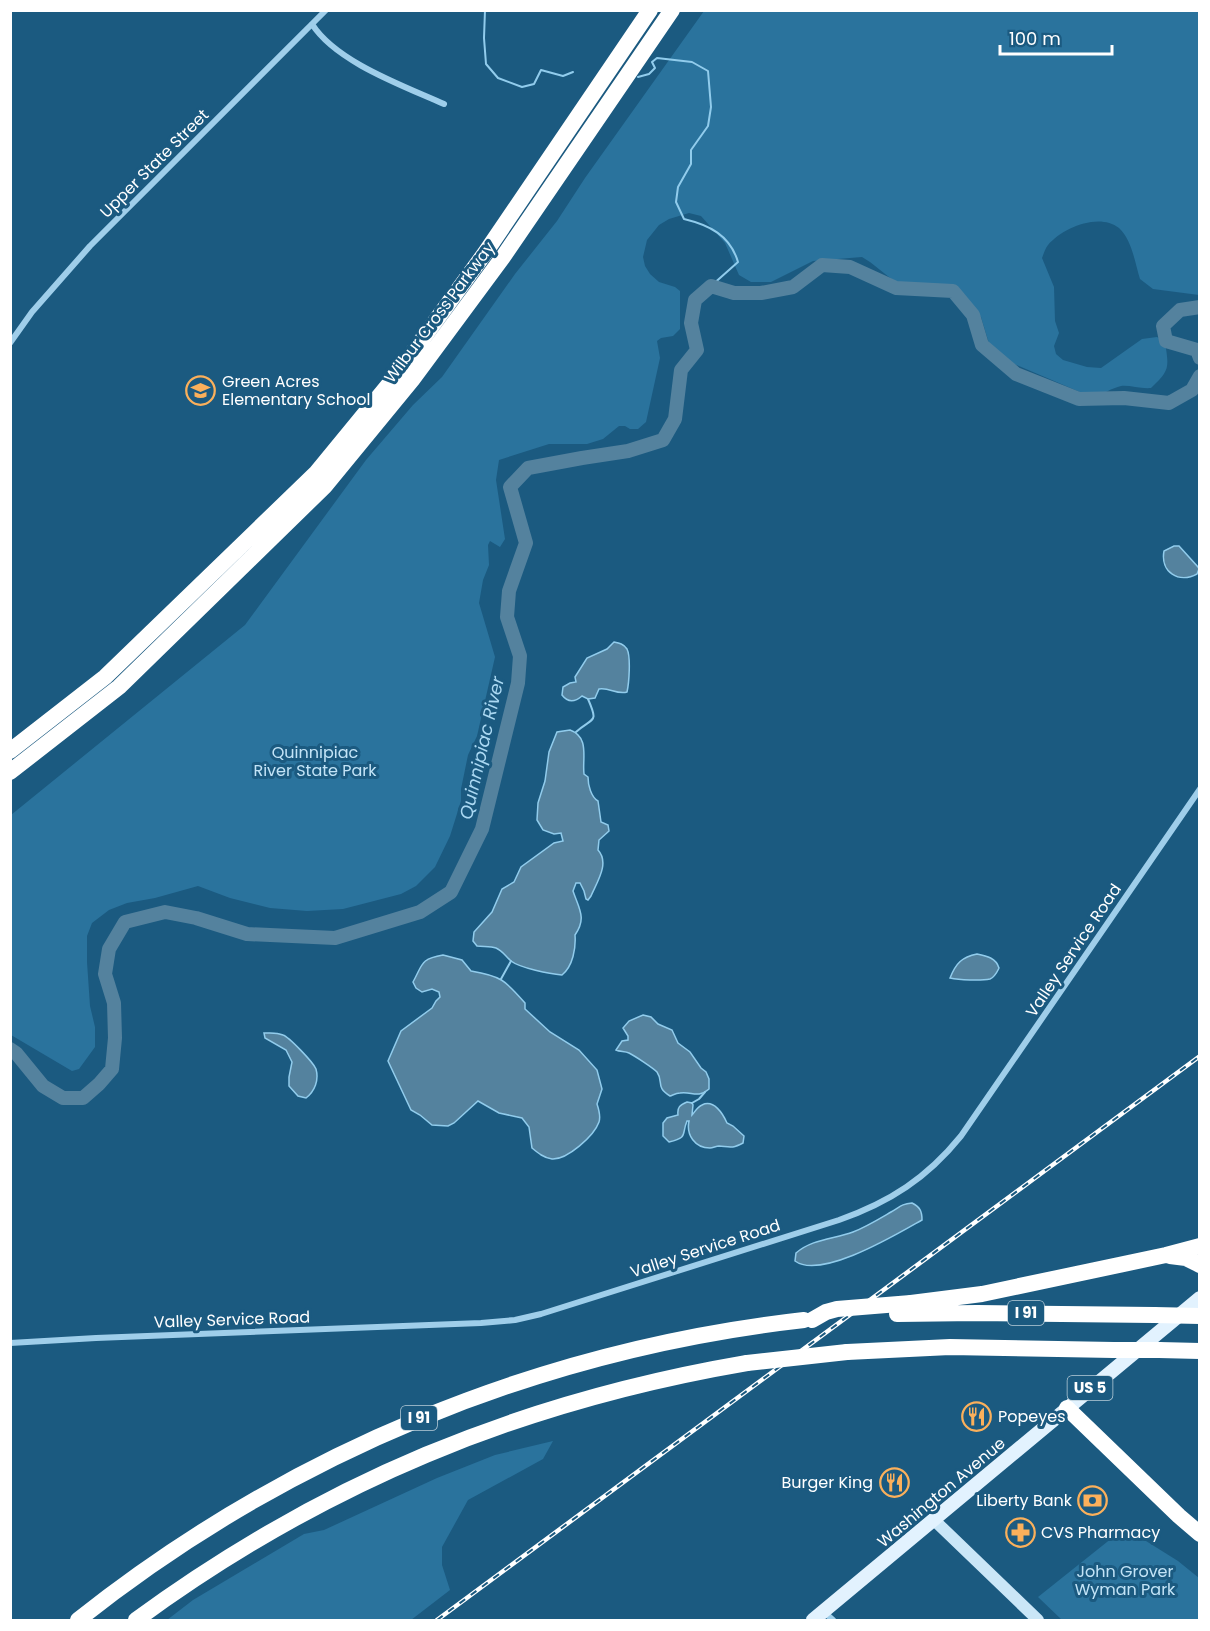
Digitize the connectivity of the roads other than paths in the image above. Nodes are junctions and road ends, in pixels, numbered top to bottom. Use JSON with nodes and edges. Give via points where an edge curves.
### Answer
{"nodes":[{"id":1,"x":326,"y":10,"type":"edge"},
{"id":2,"x":650,"y":10,"type":"edge"},
{"id":3,"x":672,"y":10,"type":"edge"},
{"id":4,"x":312,"y":24,"type":"junction"},
{"id":5,"x":444,"y":104,"type":"dead end"},
{"id":6,"x":10,"y":343,"type":"edge"},
{"id":7,"x":10,"y":751,"type":"edge"},
{"id":8,"x":10,"y":772,"type":"edge"},
{"id":9,"x":1200,"y":789,"type":"edge"},
{"id":10,"x":1200,"y":1246,"type":"edge"},
{"id":11,"x":1166,"y":1255,"type":"junction"},
{"id":12,"x":1200,"y":1265,"type":"edge"},
{"id":13,"x":1200,"y":1298,"type":"edge"},
{"id":14,"x":1200,"y":1316,"type":"edge"},
{"id":15,"x":808,"y":1320,"type":"junction"},
{"id":16,"x":10,"y":1343,"type":"edge"},
{"id":17,"x":1163,"y":1351,"type":"junction"},
{"id":18,"x":1200,"y":1351,"type":"edge"},
{"id":19,"x":1200,"y":1360,"type":"edge"},
{"id":20,"x":1071,"y":1405,"type":"junction"},
{"id":21,"x":934,"y":1520,"type":"junction"},
{"id":22,"x":1200,"y":1521,"type":"edge"},
{"id":23,"x":1200,"y":1534,"type":"edge"},
{"id":24,"x":823,"y":1618,"type":"edge"},
{"id":25,"x":78,"y":1620,"type":"edge"},
{"id":26,"x":136,"y":1620,"type":"edge"},
{"id":27,"x":1038,"y":1620,"type":"edge"}],
"edges":[{"from":1,"to":4,"type":"street","name":"Upper State Street"},
{"from":2,"to":7,"type":"highway","name":"Wilbur Cross Parkway","via":[[478,263],[394,378],[316,473],[105,677]]},
{"from":3,"to":8,"type":"highway","name":"Wilbur Cross Parkway","via":[[503,257],[412,380],[325,486],[119,687]]},
{"from":4,"to":5,"type":"street","via":[[349,59]]},
{"from":4,"to":6,"type":"street","name":"Upper State Street","via":[[90,246]]},
{"from":9,"to":16,"type":"street","name":"Valley Service Road","via":[[961,1136],[917,1180],[870,1208],[515,1320]]},
{"from":10,"to":11,"type":"highway"},
{"from":11,"to":12,"type":"highway"},
{"from":11,"to":15,"type":"highway","bridge":true,"via":[[982,1294],[837,1309]]},
{"from":13,"to":20,"type":"main road","name":"Washington Avenue","number":"US 5"},
{"from":14,"to":15,"type":"highway","number":"I 91","bridge":true,"via":[[977,1312]]},
{"from":15,"to":25,"type":"highway","number":"I 91","via":[[720,1332],[620,1353],[524,1380],[422,1417],[324,1462],[253,1501],[159,1560]]},
{"from":17,"to":18,"type":"highway","number":"I 91"},
{"from":17,"to":19,"type":"highway"},
{"from":17,"to":26,"type":"highway","number":"I 91","bridge":true,"via":[[950,1347],[846,1352],[747,1363],[586,1398],[421,1456],[332,1498],[274,1529]]},
{"from":20,"to":21,"type":"main road","name":"Washington Avenue","number":"US 5"},
{"from":20,"to":22,"type":"highway"},
{"from":20,"to":23,"type":"highway"},
{"from":21,"to":24,"type":"main road","name":"Washington Avenue","number":"US 5"},
{"from":21,"to":27,"type":"street"}]}
